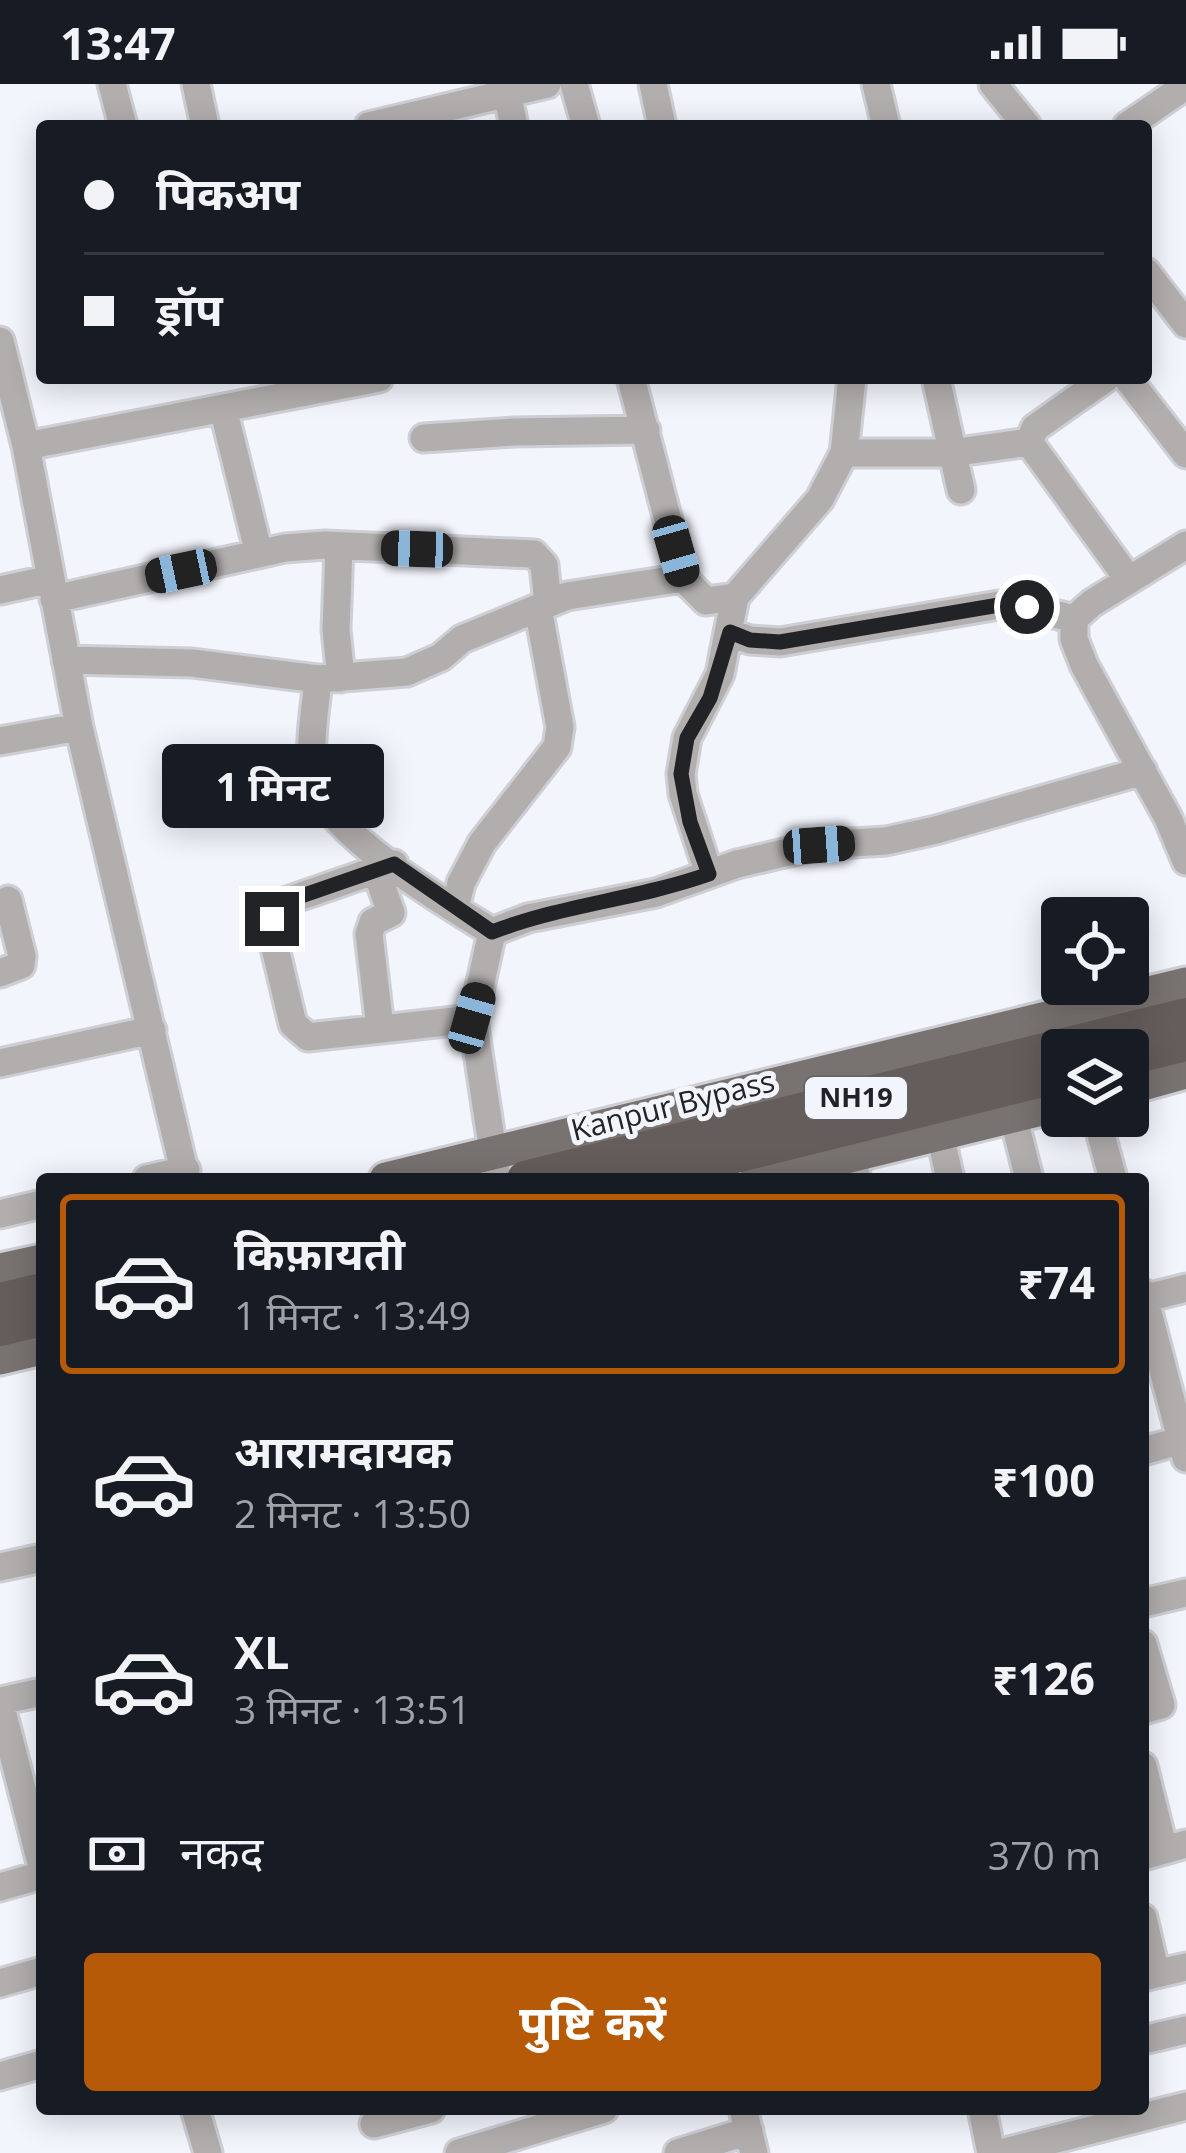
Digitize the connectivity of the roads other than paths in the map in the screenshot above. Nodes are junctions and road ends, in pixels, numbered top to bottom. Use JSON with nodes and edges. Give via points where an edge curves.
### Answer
{"nodes":[{"id":1,"x":112,"y":84,"type":"edge"},
{"id":2,"x":196,"y":84,"type":"edge"},
{"id":3,"x":419,"y":84,"type":"edge"},
{"id":4,"x":547,"y":84,"type":"edge"},
{"id":5,"x":574,"y":84,"type":"edge"},
{"id":6,"x":653,"y":84,"type":"edge"},
{"id":7,"x":876,"y":84,"type":"edge"},
{"id":8,"x":993,"y":84,"type":"edge"},
{"id":9,"x":1181,"y":90,"type":"edge"},
{"id":10,"x":507,"y":93,"type":"junction"},
{"id":11,"x":430,"y":117,"type":"edge"},
{"id":12,"x":121,"y":120,"type":"edge"},
{"id":13,"x":205,"y":120,"type":"edge"},
{"id":14,"x":513,"y":120,"type":"edge"},
{"id":15,"x":584,"y":120,"type":"edge"},
{"id":16,"x":661,"y":120,"type":"edge"},
{"id":17,"x":885,"y":120,"type":"edge"},
{"id":18,"x":1022,"y":120,"type":"edge"},
{"id":19,"x":1136,"y":120,"type":"edge"},
{"id":20,"x":1152,"y":280,"type":"edge"},
{"id":21,"x":1186,"y":323,"type":"edge"},
{"id":22,"x":0,"y":340,"type":"edge"},
{"id":23,"x":316,"y":384,"type":"edge"},
{"id":24,"x":633,"y":384,"type":"edge"},
{"id":25,"x":851,"y":384,"type":"edge"},
{"id":26,"x":937,"y":384,"type":"edge"},
{"id":27,"x":1097,"y":384,"type":"edge"},
{"id":28,"x":1132,"y":384,"type":"edge"},
{"id":29,"x":264,"y":389,"type":"edge"},
{"id":30,"x":223,"y":408,"type":"junction"},
{"id":31,"x":646,"y":430,"type":"junction"},
{"id":32,"x":424,"y":438,"type":"dead end"},
{"id":33,"x":1029,"y":442,"type":"junction"},
{"id":34,"x":26,"y":446,"type":"junction"},
{"id":35,"x":844,"y":453,"type":"junction"},
{"id":36,"x":950,"y":453,"type":"junction"},
{"id":37,"x":1186,"y":454,"type":"edge"},
{"id":38,"x":961,"y":490,"type":"dead end"},
{"id":39,"x":1186,"y":545,"type":"edge"},
{"id":40,"x":339,"y":546,"type":"junction"},
{"id":41,"x":259,"y":554,"type":"junction"},
{"id":42,"x":683,"y":578,"type":"junction"},
{"id":43,"x":1129,"y":580,"type":"junction"},
{"id":44,"x":52,"y":589,"type":"junction"},
{"id":45,"x":0,"y":590,"type":"edge"},
{"id":46,"x":734,"y":597,"type":"junction"},
{"id":47,"x":543,"y":606,"type":"junction"},
{"id":48,"x":1074,"y":619,"type":"junction"},
{"id":49,"x":730,"y":632,"type":"junction"},
{"id":50,"x":66,"y":660,"type":"junction"},
{"id":51,"x":330,"y":678,"type":"junction"},
{"id":52,"x":79,"y":727,"type":"junction"},
{"id":53,"x":0,"y":741,"type":"edge"},
{"id":54,"x":1144,"y":771,"type":"junction"},
{"id":55,"x":1186,"y":860,"type":"edge"},
{"id":56,"x":385,"y":867,"type":"junction"},
{"id":57,"x":709,"y":874,"type":"junction"},
{"id":58,"x":8,"y":900,"type":"dead end"},
{"id":59,"x":454,"y":909,"type":"junction"},
{"id":60,"x":492,"y":932,"type":"junction"},
{"id":61,"x":0,"y":974,"type":"edge"},
{"id":62,"x":1186,"y":984,"type":"edge"},
{"id":63,"x":1186,"y":1016,"type":"edge"},
{"id":64,"x":472,"y":1018,"type":"junction"},
{"id":65,"x":380,"y":1028,"type":"junction"},
{"id":66,"x":152,"y":1030,"type":"junction"},
{"id":67,"x":1186,"y":1043,"type":"edge"},
{"id":68,"x":1149,"y":1053,"type":"edge"},
{"id":69,"x":0,"y":1064,"type":"edge"},
{"id":70,"x":1186,"y":1072,"type":"edge"},
{"id":71,"x":1041,"y":1079,"type":"edge"},
{"id":72,"x":1149,"y":1082,"type":"edge"},
{"id":73,"x":1041,"y":1109,"type":"edge"},
{"id":74,"x":1013,"y":1115,"type":"junction"},
{"id":75,"x":940,"y":1134,"type":"junction"},
{"id":76,"x":1102,"y":1137,"type":"edge"},
{"id":77,"x":494,"y":1166,"type":"edge"},
{"id":78,"x":854,"y":1167,"type":"edge"},
{"id":79,"x":186,"y":1173,"type":"edge"},
{"id":80,"x":436,"y":1173,"type":"edge"},
{"id":81,"x":549,"y":1173,"type":"edge"},
{"id":82,"x":663,"y":1173,"type":"edge"},
{"id":83,"x":807,"y":1173,"type":"edge"},
{"id":84,"x":949,"y":1173,"type":"edge"},
{"id":85,"x":1028,"y":1173,"type":"edge"},
{"id":86,"x":1111,"y":1173,"type":"edge"},
{"id":87,"x":36,"y":1205,"type":"edge"},
{"id":88,"x":0,"y":1214,"type":"edge"},
{"id":89,"x":36,"y":1262,"type":"edge"},
{"id":90,"x":0,"y":1270,"type":"edge"},
{"id":91,"x":1186,"y":1288,"type":"edge"},
{"id":92,"x":36,"y":1292,"type":"edge"},
{"id":93,"x":1149,"y":1296,"type":"edge"},
{"id":94,"x":0,"y":1301,"type":"edge"},
{"id":95,"x":1149,"y":1308,"type":"edge"},
{"id":96,"x":36,"y":1319,"type":"edge"},
{"id":97,"x":0,"y":1328,"type":"edge"},
{"id":98,"x":36,"y":1349,"type":"edge"},
{"id":99,"x":0,"y":1358,"type":"edge"},
{"id":100,"x":1174,"y":1361,"type":"edge"},
{"id":101,"x":1184,"y":1446,"type":"edge"},
{"id":102,"x":1149,"y":1450,"type":"edge"},
{"id":103,"x":36,"y":1559,"type":"edge"},
{"id":104,"x":0,"y":1567,"type":"edge"},
{"id":105,"x":1186,"y":1593,"type":"edge"},
{"id":106,"x":1149,"y":1602,"type":"edge"},
{"id":107,"x":1149,"y":1664,"type":"edge"},
{"id":108,"x":36,"y":1693,"type":"edge"},
{"id":109,"x":0,"y":1702,"type":"edge"},
{"id":110,"x":1149,"y":1708,"type":"edge"},
{"id":111,"x":1149,"y":1790,"type":"edge"},
{"id":112,"x":11,"y":1795,"type":"edge"},
{"id":113,"x":1164,"y":1850,"type":"edge"},
{"id":114,"x":36,"y":1856,"type":"edge"},
{"id":115,"x":36,"y":1873,"type":"edge"},
{"id":116,"x":0,"y":1887,"type":"edge"},
{"id":117,"x":1186,"y":1967,"type":"edge"},
{"id":118,"x":36,"y":1973,"type":"edge"},
{"id":119,"x":1149,"y":1975,"type":"edge"},
{"id":120,"x":0,"y":1982,"type":"edge"},
{"id":121,"x":1186,"y":2030,"type":"edge"},
{"id":122,"x":1149,"y":2039,"type":"edge"},
{"id":123,"x":36,"y":2066,"type":"edge"},
{"id":124,"x":0,"y":2075,"type":"edge"},
{"id":125,"x":1186,"y":2106,"type":"edge"},
{"id":126,"x":197,"y":2115,"type":"edge"},
{"id":127,"x":584,"y":2115,"type":"edge"},
{"id":128,"x":983,"y":2115,"type":"edge"},
{"id":129,"x":372,"y":2116,"type":"edge"},
{"id":130,"x":553,"y":2124,"type":"junction"},
{"id":131,"x":749,"y":2131,"type":"edge"},
{"id":132,"x":1108,"y":2140,"type":"edge"},
{"id":133,"x":208,"y":2153,"type":"edge"},
{"id":134,"x":382,"y":2153,"type":"edge"},
{"id":135,"x":459,"y":2153,"type":"edge"},
{"id":136,"x":560,"y":2153,"type":"edge"},
{"id":137,"x":678,"y":2153,"type":"edge"},
{"id":138,"x":992,"y":2153,"type":"edge"},
{"id":139,"x":1001,"y":2153,"type":"edge"}],
"edges":[{"from":1,"to":12,"type":"street"},
{"from":2,"to":13,"type":"street"},
{"from":3,"to":11,"type":"street"},
{"from":4,"to":10,"type":"street"},
{"from":5,"to":15,"type":"street"},
{"from":6,"to":16,"type":"street"},
{"from":7,"to":17,"type":"street"},
{"from":8,"to":18,"type":"street"},
{"from":9,"to":19,"type":"street"},
{"from":10,"to":11,"type":"street"},
{"from":10,"to":14,"type":"street"},
{"from":20,"to":21,"type":"street"},
{"from":22,"to":34,"type":"street"},
{"from":23,"to":29,"type":"street"},
{"from":24,"to":31,"type":"street"},
{"from":25,"to":35,"type":"street"},
{"from":26,"to":36,"type":"street"},
{"from":27,"to":33,"type":"street","via":[[1035,428]]},
{"from":28,"to":37,"type":"street"},
{"from":29,"to":30,"type":"street"},
{"from":30,"to":34,"type":"street"},
{"from":30,"to":41,"type":"street"},
{"from":31,"to":32,"type":"street"},
{"from":31,"to":42,"type":"street"},
{"from":33,"to":36,"type":"street"},
{"from":33,"to":43,"type":"street"},
{"from":34,"to":44,"type":"street"},
{"from":35,"to":36,"type":"street"},
{"from":35,"to":46,"type":"street","via":[[820,499]]},
{"from":36,"to":38,"type":"street"},
{"from":39,"to":43,"type":"street"},
{"from":40,"to":41,"type":"street"},
{"from":40,"to":47,"type":"street","via":[[534,554],[544,565]]},
{"from":40,"to":51,"type":"street"},
{"from":41,"to":44,"type":"street"},
{"from":42,"to":46,"type":"street","via":[[706,601]]},
{"from":42,"to":47,"type":"street"},
{"from":43,"to":48,"type":"street"},
{"from":44,"to":45,"type":"street"},
{"from":44,"to":50,"type":"street"},
{"from":46,"to":49,"type":"street"},
{"from":47,"to":51,"type":"street","via":[[461,639],[424,667]]},
{"from":47,"to":59,"type":"street","via":[[557,747],[482,843]]},
{"from":48,"to":49,"type":"street","via":[[999,605],[780,642]]},
{"from":48,"to":54,"type":"street","via":[[1084,665]]},
{"from":49,"to":57,"type":"street","via":[[715,686],[687,738],[681,774]]},
{"from":50,"to":51,"type":"street"},
{"from":50,"to":52,"type":"street"},
{"from":51,"to":56,"type":"street","via":[[314,738],[317,790],[336,821]]},
{"from":52,"to":53,"type":"street"},
{"from":52,"to":66,"type":"street"},
{"from":54,"to":55,"type":"street"},
{"from":54,"to":57,"type":"street","via":[[935,830],[819,845]]},
{"from":56,"to":59,"type":"street"},
{"from":56,"to":65,"type":"street","via":[[391,913],[369,934]]},
{"from":56,"to":65,"type":"street","via":[[284,902],[271,931],[299,1033]]},
{"from":57,"to":60,"type":"street"},
{"from":58,"to":61,"type":"street","via":[[22,956],[21,965]]},
{"from":59,"to":60,"type":"street"},
{"from":60,"to":64,"type":"street"},
{"from":62,"to":77,"type":"main road"},
{"from":63,"to":81,"type":"highway","name":"Kanpur Bypass","number":"NH19"},
{"from":64,"to":65,"type":"street"},
{"from":64,"to":77,"type":"street"},
{"from":66,"to":69,"type":"street"},
{"from":66,"to":79,"type":"street"},
{"from":67,"to":68,"type":"highway"},
{"from":70,"to":72,"type":"main road"},
{"from":71,"to":82,"type":"highway","name":"Kanpur Bypass","number":"NH19"},
{"from":73,"to":74,"type":"main road"},
{"from":74,"to":75,"type":"main road"},
{"from":74,"to":85,"type":"street"},
{"from":75,"to":78,"type":"main road"},
{"from":75,"to":84,"type":"street"},
{"from":76,"to":86,"type":"street"},
{"from":77,"to":80,"type":"main road"},
{"from":78,"to":83,"type":"main road"},
{"from":87,"to":88,"type":"street"},
{"from":89,"to":90,"type":"main road"},
{"from":91,"to":93,"type":"street"},
{"from":92,"to":94,"type":"highway"},
{"from":95,"to":100,"type":"street"},
{"from":96,"to":97,"type":"highway"},
{"from":98,"to":99,"type":"main road"},
{"from":100,"to":101,"type":"street"},
{"from":101,"to":102,"type":"street"},
{"from":103,"to":104,"type":"street"},
{"from":105,"to":106,"type":"street"},
{"from":107,"to":110,"type":"street","via":[[1161,1705]]},
{"from":108,"to":109,"type":"street"},
{"from":109,"to":112,"type":"street"},
{"from":111,"to":113,"type":"street"},
{"from":112,"to":114,"type":"street"},
{"from":115,"to":116,"type":"street"},
{"from":117,"to":119,"type":"street"},
{"from":118,"to":120,"type":"street"},
{"from":121,"to":122,"type":"street"},
{"from":123,"to":124,"type":"street"},
{"from":125,"to":132,"type":"street"},
{"from":126,"to":133,"type":"street"},
{"from":127,"to":130,"type":"street"},
{"from":128,"to":138,"type":"street"},
{"from":129,"to":134,"type":"street"},
{"from":130,"to":135,"type":"street"},
{"from":130,"to":136,"type":"street"},
{"from":131,"to":137,"type":"street"},
{"from":132,"to":139,"type":"street"}]}
